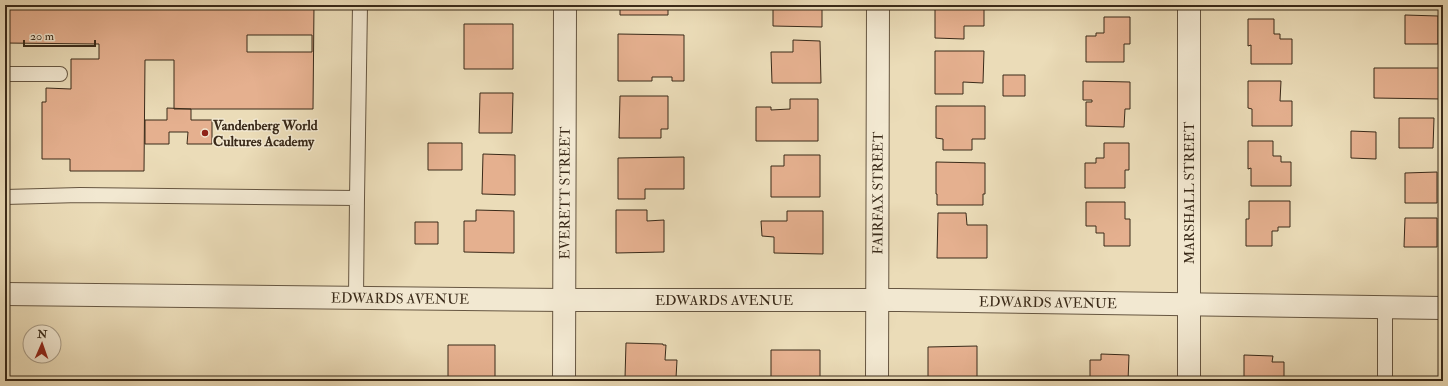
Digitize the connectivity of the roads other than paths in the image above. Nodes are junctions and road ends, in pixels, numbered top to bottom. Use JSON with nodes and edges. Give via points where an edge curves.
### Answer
{"nodes":[{"id":1,"x":360,"y":5,"type":"edge"},
{"id":2,"x":565,"y":5,"type":"edge"},
{"id":3,"x":878,"y":5,"type":"edge"},
{"id":4,"x":1189,"y":5,"type":"edge"},
{"id":5,"x":5,"y":74,"type":"edge"},
{"id":6,"x":60,"y":74,"type":"dead end"},
{"id":7,"x":5,"y":197,"type":"edge"},
{"id":8,"x":357,"y":198,"type":"junction"},
{"id":9,"x":5,"y":294,"type":"edge"},
{"id":10,"x":356,"y":297,"type":"junction"},
{"id":11,"x":565,"y":300,"type":"junction"},
{"id":12,"x":877,"y":300,"type":"junction"},
{"id":13,"x":1189,"y":304,"type":"junction"},
{"id":14,"x":1385,"y":307,"type":"junction"},
{"id":15,"x":1443,"y":308,"type":"edge"},
{"id":16,"x":564,"y":381,"type":"edge"},
{"id":17,"x":877,"y":381,"type":"edge"},
{"id":18,"x":1189,"y":381,"type":"edge"},
{"id":19,"x":1385,"y":381,"type":"edge"}],
"edges":[{"from":1,"to":8,"type":"lane"},
{"from":2,"to":11,"type":"street","name":"EVERETT STREET"},
{"from":3,"to":12,"type":"street","name":"FAIRFAX STREET"},
{"from":4,"to":13,"type":"street","name":"MARSHALL STREET"},
{"from":5,"to":6,"type":"lane"},
{"from":7,"to":8,"type":"lane","via":[[80,195]]},
{"from":8,"to":10,"type":"lane"},
{"from":9,"to":10,"type":"street","name":"EDWARDS AVENUE"},
{"from":10,"to":11,"type":"street","name":"EDWARDS AVENUE"},
{"from":11,"to":12,"type":"street","name":"EDWARDS AVENUE"},
{"from":11,"to":16,"type":"street","name":"EVERETT STREET"},
{"from":12,"to":13,"type":"street","name":"EDWARDS AVENUE"},
{"from":12,"to":17,"type":"street","name":"FAIRFAX STREET"},
{"from":13,"to":14,"type":"street","name":"EDWARDS AVENUE"},
{"from":13,"to":18,"type":"street","name":"MARSHALL STREET"},
{"from":14,"to":15,"type":"street","name":"EDWARDS AVENUE"},
{"from":14,"to":19,"type":"lane"}]}
